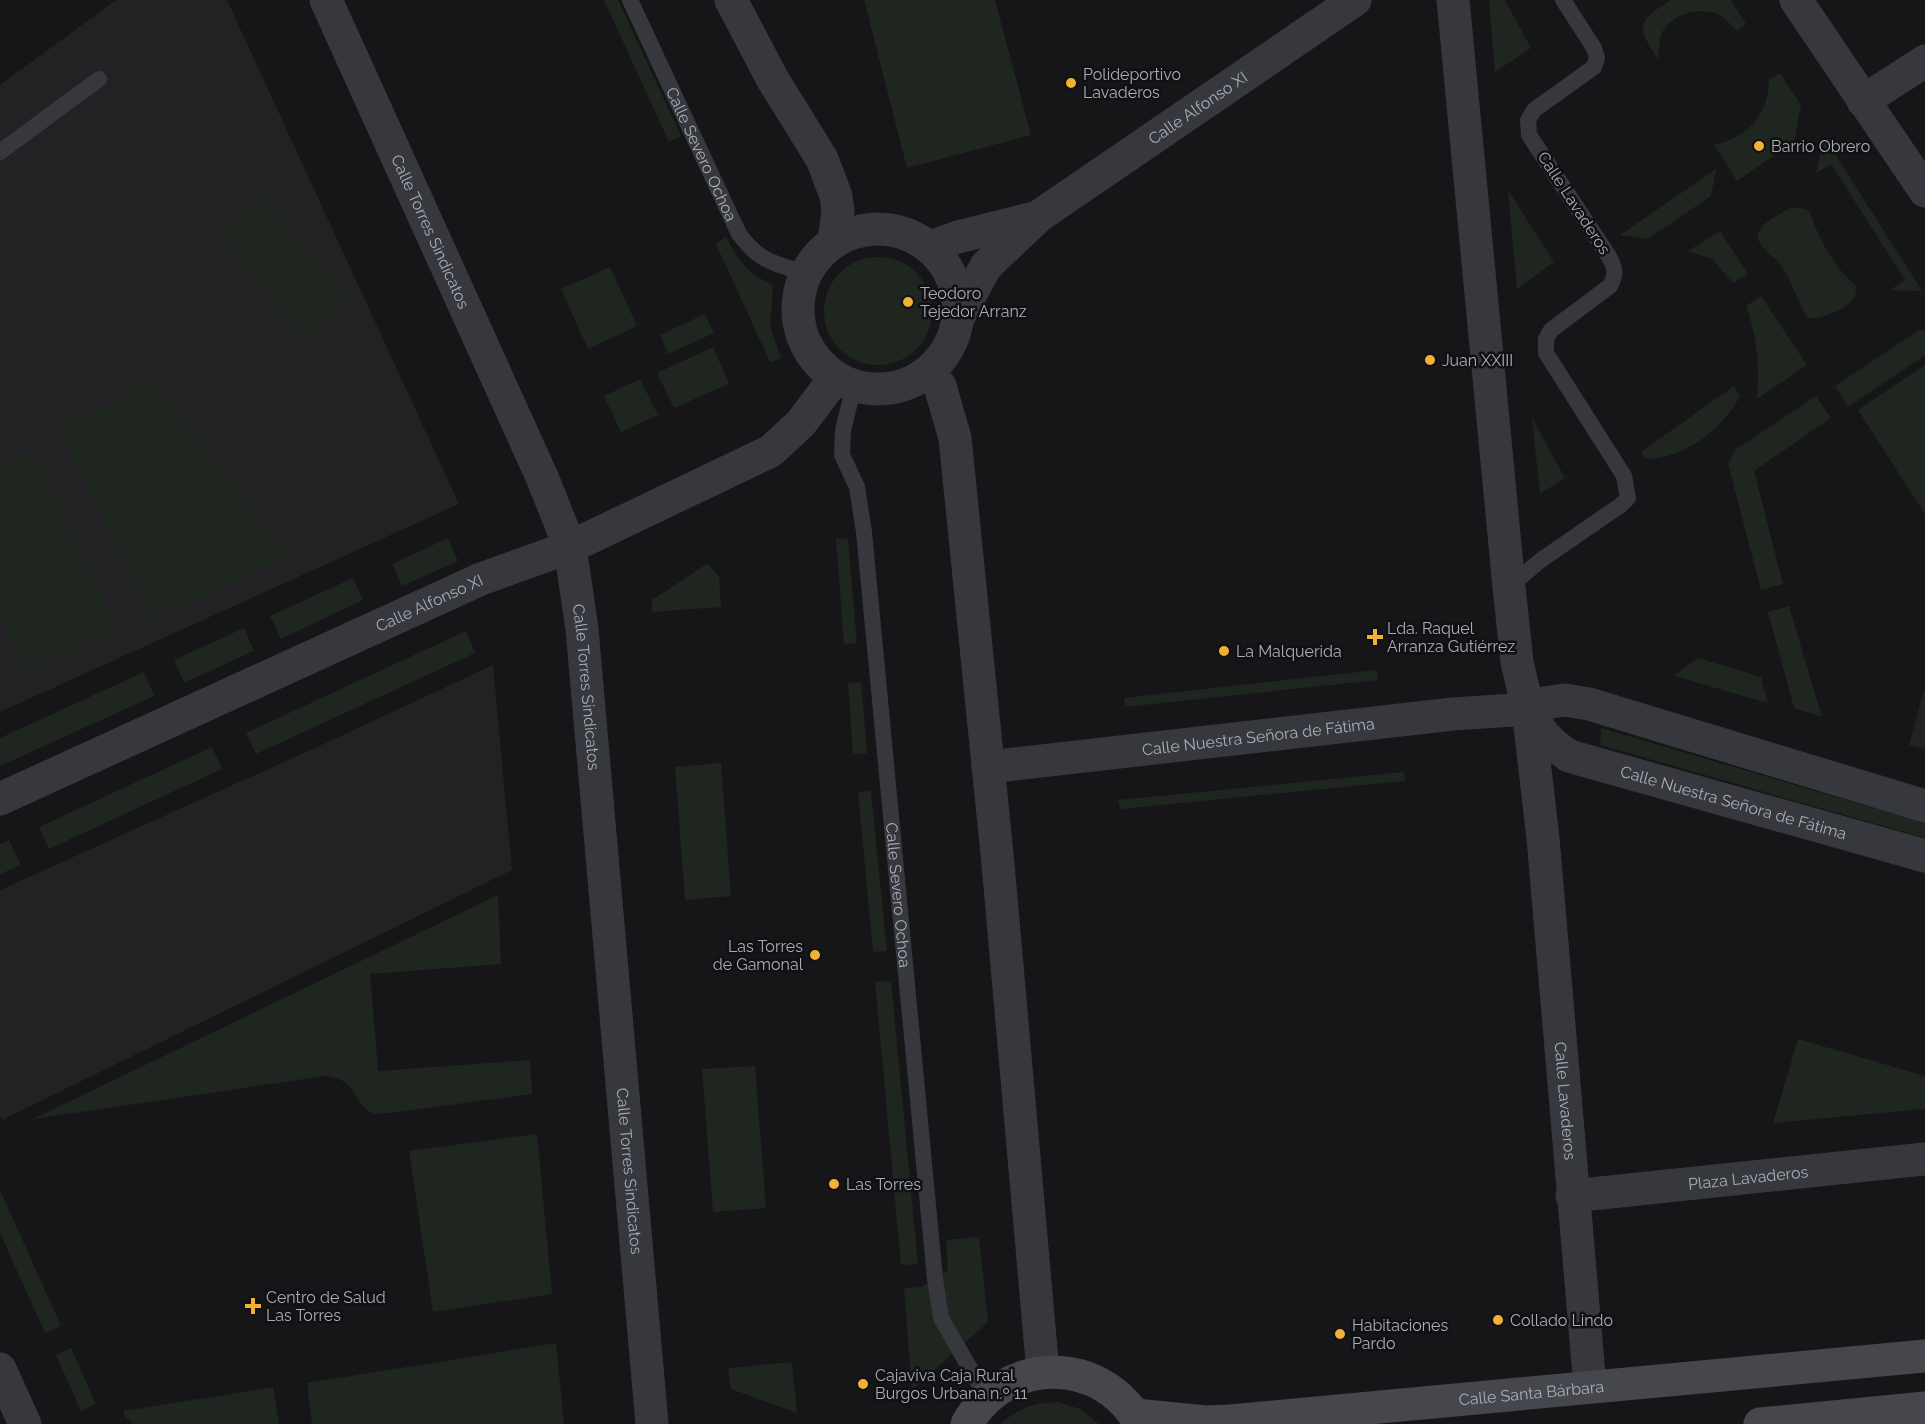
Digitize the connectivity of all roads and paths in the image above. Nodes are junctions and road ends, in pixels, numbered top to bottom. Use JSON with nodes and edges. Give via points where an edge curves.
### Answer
{"nodes":[{"id":1,"x":326,"y":0,"type":"edge"},
{"id":2,"x":630,"y":0,"type":"edge"},
{"id":3,"x":730,"y":0,"type":"edge"},
{"id":4,"x":1355,"y":0,"type":"edge"},
{"id":5,"x":1453,"y":0,"type":"edge"},
{"id":6,"x":1563,"y":0,"type":"edge"},
{"id":7,"x":1796,"y":0,"type":"edge"},
{"id":8,"x":1925,"y":61,"type":"edge"},
{"id":9,"x":99,"y":79,"type":"dead end"},
{"id":10,"x":1863,"y":101,"type":"junction"},
{"id":11,"x":0,"y":152,"type":"edge"},
{"id":12,"x":1925,"y":191,"type":"edge"},
{"id":13,"x":1039,"y":216,"type":"junction"},
{"id":14,"x":834,"y":241,"type":"junction"},
{"id":15,"x":930,"y":247,"type":"junction"},
{"id":16,"x":805,"y":273,"type":"junction"},
{"id":17,"x":958,"y":318,"type":"junction"},
{"id":18,"x":928,"y":373,"type":"junction"},
{"id":19,"x":845,"y":382,"type":"junction"},
{"id":20,"x":570,"y":547,"type":"junction"},
{"id":21,"x":1509,"y":587,"type":"junction"},
{"id":22,"x":1528,"y":710,"type":"junction"},
{"id":23,"x":1569,"y":756,"type":"junction"},
{"id":24,"x":988,"y":767,"type":"junction"},
{"id":25,"x":0,"y":799,"type":"edge"},
{"id":26,"x":1925,"y":806,"type":"edge"},
{"id":27,"x":1540,"y":814,"type":"junction"},
{"id":28,"x":1925,"y":856,"type":"edge"},
{"id":29,"x":1925,"y":1159,"type":"edge"},
{"id":30,"x":1572,"y":1196,"type":"junction"},
{"id":31,"x":1925,"y":1356,"type":"edge"},
{"id":32,"x":0,"y":1369,"type":"edge"},
{"id":33,"x":1043,"y":1372,"type":"junction"},
{"id":34,"x":1590,"y":1387,"type":"junction"},
{"id":35,"x":987,"y":1398,"type":"junction"},
{"id":36,"x":1925,"y":1408,"type":"edge"},
{"id":37,"x":1138,"y":1420,"type":"edge"},
{"id":38,"x":25,"y":1424,"type":"edge"},
{"id":39,"x":652,"y":1424,"type":"edge"},
{"id":40,"x":968,"y":1424,"type":"edge"},
{"id":41,"x":1760,"y":1424,"type":"edge"}],
"edges":[{"from":1,"to":20,"type":"street","name":"Calle Torres Sindicatos"},
{"from":2,"to":16,"type":"lane","name":"Calle Severo Ochoa","via":[[739,234],[753,252],[772,263]]},
{"from":3,"to":14,"type":"street","via":[[822,159],[836,196]]},
{"from":4,"to":13,"type":"street","name":"Calle Alfonso XI"},
{"from":5,"to":21,"type":"street","name":"Calle Lavaderos"},
{"from":6,"to":21,"type":"lane","name":"Calle Lavaderos","via":[[1597,58],[1594,67],[1534,110],[1528,120],[1529,135],[1608,255],[1616,278],[1551,330],[1546,353],[1624,476],[1628,498]]},
{"from":7,"to":10,"type":"street"},
{"from":8,"to":10,"type":"street"},
{"from":9,"to":11,"type":"lane"},
{"from":10,"to":12,"type":"street"},
{"from":13,"to":15,"type":"street","name":"Calle Alfonso XI"},
{"from":13,"to":17,"type":"street","name":"Calle Alfonso XI","via":[[986,266]]},
{"from":14,"to":15,"type":"street","via":[[860,230],[880,228],[907,233]]},
{"from":14,"to":16,"type":"street"},
{"from":15,"to":17,"type":"street","via":[[947,267],[957,291]]},
{"from":16,"to":19,"type":"street","via":[[798,318],[803,340],[814,359]]},
{"from":17,"to":18,"type":"street","via":[[952,341]]},
{"from":18,"to":19,"type":"street","via":[[897,388],[876,390]]},
{"from":18,"to":24,"type":"street","via":[[940,386],[955,438]]},
{"from":19,"to":20,"type":"street","name":"Calle Alfonso XI","via":[[771,451]]},
{"from":19,"to":35,"type":"lane","name":"Calle Severo Ochoa","via":[[842,454],[857,487],[864,532],[935,1279],[941,1318]]},
{"from":20,"to":25,"type":"street","name":"Calle Alfonso XI","via":[[481,579]]},
{"from":20,"to":39,"type":"street","name":"Calle Torres Sindicatos","via":[[582,629]]},
{"from":21,"to":22,"type":"street","name":"Calle Lavaderos","via":[[1517,662]]},
{"from":22,"to":23,"type":"street","name":"Calle Nuestra Señora de Fátima","via":[[1538,729]]},
{"from":22,"to":24,"type":"street","name":"Calle Nuestra Señora de Fátima","via":[[1454,714]]},
{"from":22,"to":26,"type":"street","name":"Calle Nuestra Señora de Fátima","via":[[1565,700],[1589,704]]},
{"from":22,"to":27,"type":"street","name":"Calle Lavaderos"},
{"from":23,"to":27,"type":"street","name":"Calle Lavaderos","via":[[1550,766],[1539,785]]},
{"from":23,"to":28,"type":"street","name":"Calle Nuestra Señora de Fátima"},
{"from":24,"to":33,"type":"street"},
{"from":27,"to":30,"type":"street","name":"Calle Lavaderos"},
{"from":29,"to":30,"type":"street","name":"Plaza Lavaderos"},
{"from":30,"to":34,"type":"street","name":"Calle Lavaderos"},
{"from":31,"to":34,"type":"main road","name":"Calle Santa Bárbara"},
{"from":32,"to":38,"type":"street"},
{"from":33,"to":35,"type":"main road","via":[[1011,1382]]},
{"from":33,"to":37,"type":"main road","via":[[1076,1375],[1103,1385]]},
{"from":34,"to":37,"type":"main road","name":"Calle Santa Bárbara","via":[[1230,1421]]},
{"from":35,"to":40,"type":"main road"},
{"from":36,"to":41,"type":"main road"}]}
